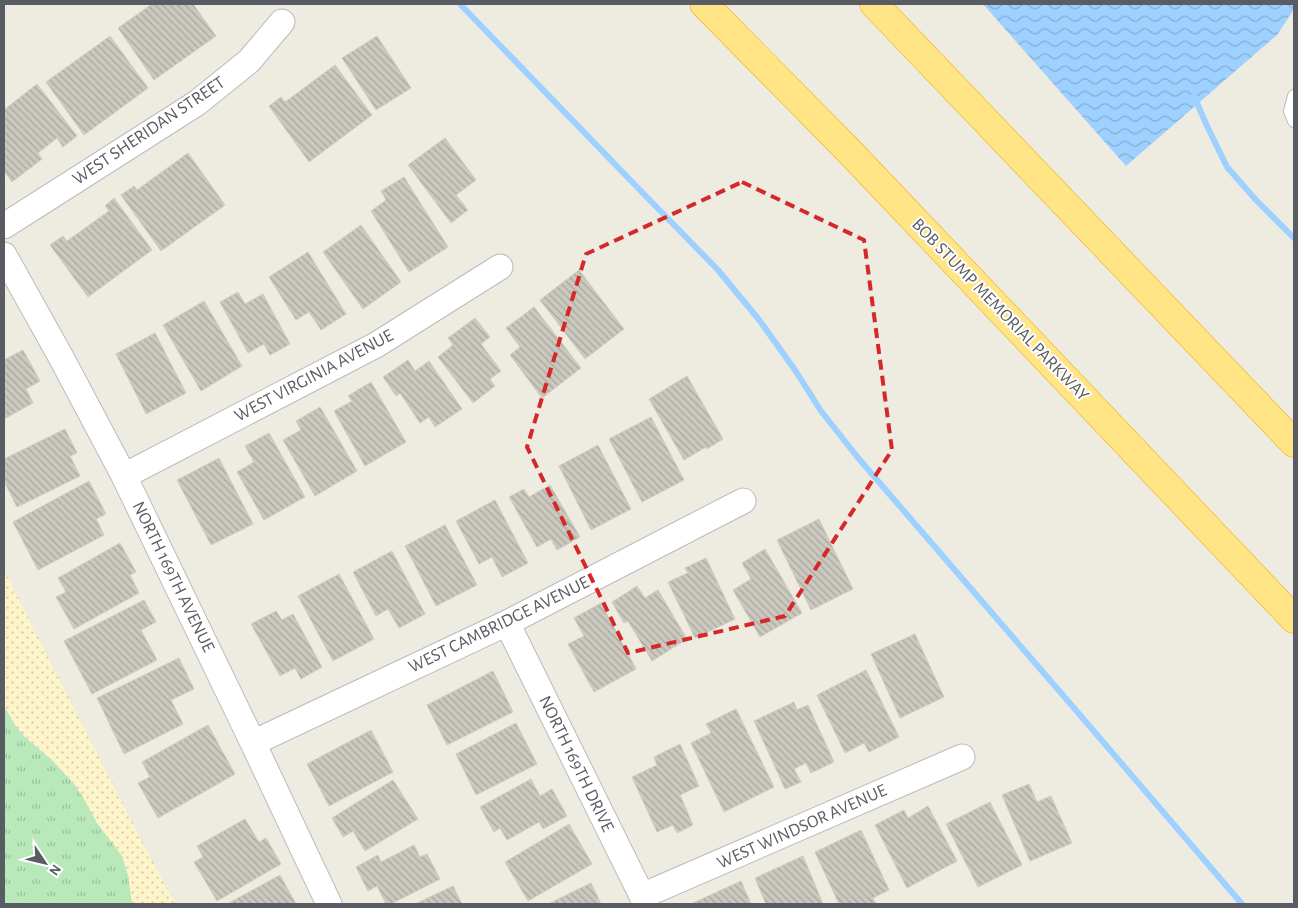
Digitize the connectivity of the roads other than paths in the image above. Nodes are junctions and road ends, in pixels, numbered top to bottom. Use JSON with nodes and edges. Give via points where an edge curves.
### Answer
{"nodes":[{"id":1,"x":704,"y":4,"type":"edge"},
{"id":2,"x":874,"y":4,"type":"edge"},
{"id":3,"x":282,"y":22,"type":"dead end"},
{"id":4,"x":1294,"y":96,"type":"edge"},
{"id":5,"x":1294,"y":121,"type":"edge"},
{"id":6,"x":4,"y":226,"type":"edge"},
{"id":7,"x":4,"y":255,"type":"edge"},
{"id":8,"x":500,"y":268,"type":"dead end"},
{"id":9,"x":1294,"y":443,"type":"edge"},
{"id":10,"x":124,"y":476,"type":"junction"},
{"id":11,"x":742,"y":501,"type":"dead end"},
{"id":12,"x":1294,"y":620,"type":"edge"},
{"id":13,"x":507,"y":623,"type":"junction"},
{"id":14,"x":253,"y":743,"type":"junction"},
{"id":15,"x":962,"y":757,"type":"dead end"},
{"id":16,"x":643,"y":900,"type":"edge"},
{"id":17,"x":328,"y":904,"type":"edge"}],
"edges":[{"from":1,"to":12,"type":"highway","name":"BOB STUMP MEMORIAL PARKWAY","via":[[855,158]]},
{"from":2,"to":9,"type":"highway"},
{"from":3,"to":6,"type":"street","name":"WEST SHERIDAN STREET","via":[[249,61],[197,103]]},
{"from":4,"to":5,"type":"lane","via":[[1290,111]]},
{"from":7,"to":10,"type":"street","name":"NORTH 169TH AVENUE"},
{"from":8,"to":10,"type":"street","name":"WEST VIRGINIA AVENUE","via":[[376,345]]},
{"from":10,"to":14,"type":"street","name":"NORTH 169TH AVENUE"},
{"from":11,"to":13,"type":"street","name":"WEST CAMBRIDGE AVENUE"},
{"from":13,"to":14,"type":"street","name":"WEST CAMBRIDGE AVENUE"},
{"from":13,"to":16,"type":"street","name":"NORTH 169TH DRIVE"},
{"from":14,"to":17,"type":"street","name":"NORTH 169TH AVENUE"},
{"from":15,"to":16,"type":"street","name":"WEST WINDSOR AVENUE"}]}
